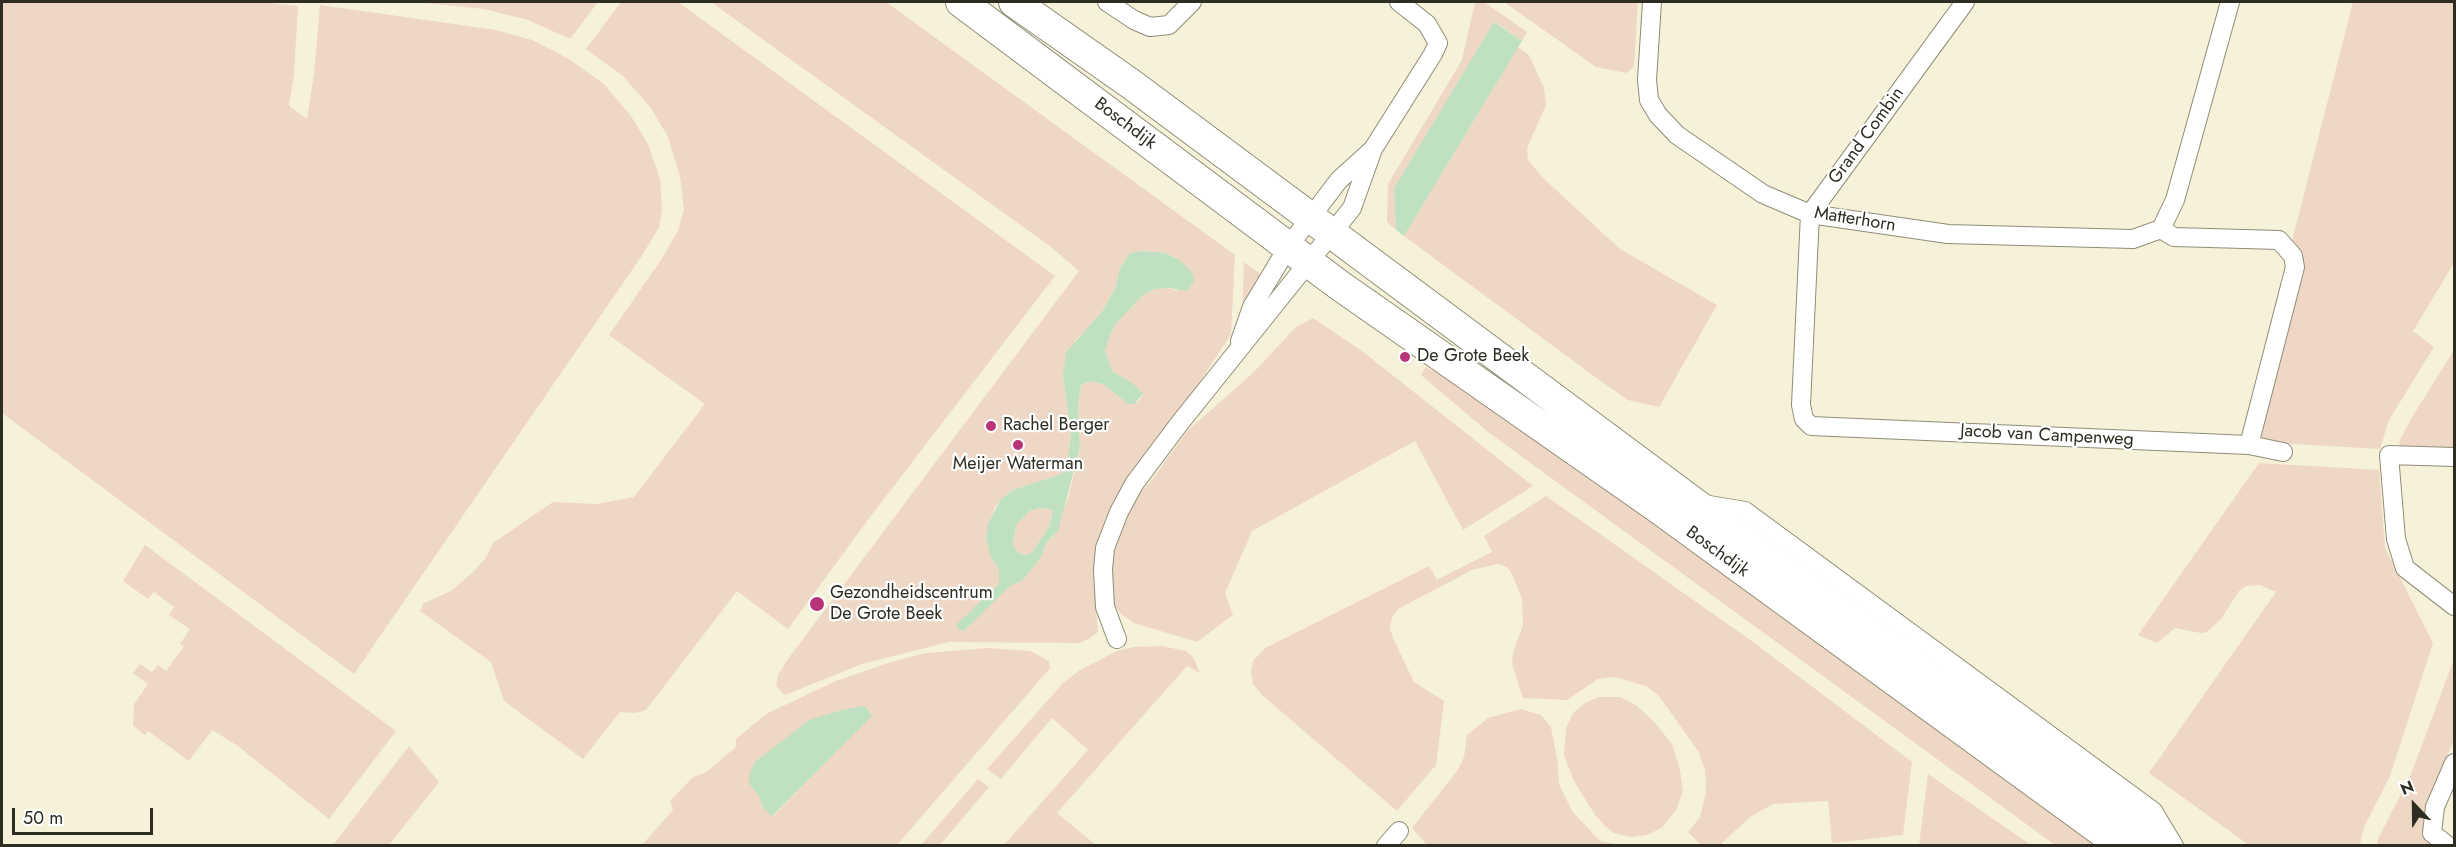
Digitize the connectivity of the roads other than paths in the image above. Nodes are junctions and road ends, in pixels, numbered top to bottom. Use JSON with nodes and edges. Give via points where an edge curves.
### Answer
{"nodes":[{"id":1,"x":961,"y":2,"type":"edge"},
{"id":2,"x":1014,"y":2,"type":"edge"},
{"id":3,"x":1107,"y":2,"type":"edge"},
{"id":4,"x":1192,"y":2,"type":"edge"},
{"id":5,"x":1399,"y":2,"type":"edge"},
{"id":6,"x":1652,"y":2,"type":"edge"},
{"id":7,"x":1965,"y":2,"type":"edge"},
{"id":8,"x":2230,"y":2,"type":"edge"},
{"id":9,"x":1373,"y":150,"type":"junction"},
{"id":10,"x":1810,"y":214,"type":"junction"},
{"id":11,"x":1320,"y":227,"type":"junction"},
{"id":12,"x":2161,"y":229,"type":"junction"},
{"id":13,"x":1299,"y":255,"type":"junction"},
{"id":14,"x":1237,"y":349,"type":"junction"},
{"id":15,"x":2249,"y":445,"type":"junction"},
{"id":16,"x":2283,"y":452,"type":"dead end"},
{"id":17,"x":2454,"y":457,"type":"edge"},
{"id":18,"x":1692,"y":502,"type":"junction"},
{"id":19,"x":2454,"y":606,"type":"edge"},
{"id":20,"x":1117,"y":639,"type":"dead end"},
{"id":21,"x":2454,"y":764,"type":"edge"},
{"id":22,"x":1399,"y":831,"type":"dead end"},
{"id":23,"x":1386,"y":846,"type":"edge"},
{"id":24,"x":2122,"y":846,"type":"edge"},
{"id":25,"x":2163,"y":846,"type":"edge"},
{"id":26,"x":2174,"y":846,"type":"edge"},
{"id":27,"x":2448,"y":846,"type":"edge"}],
"edges":[{"from":1,"to":13,"type":"main road","name":"Boschdijk"},
{"from":2,"to":11,"type":"main road","name":"Boschdijk","via":[[1131,84]]},
{"from":3,"to":4,"type":"street","via":[[1150,27],[1168,25]]},
{"from":5,"to":9,"type":"street","via":[[1427,24],[1438,43]]},
{"from":6,"to":10,"type":"street","name":"Matterhorn","via":[[1647,80],[1649,100],[1658,115],[1677,135],[1763,194]]},
{"from":7,"to":10,"type":"street","name":"Grand Combin"},
{"from":8,"to":12,"type":"street","via":[[2175,200]]},
{"from":9,"to":11,"type":"street","via":[[1339,180]]},
{"from":9,"to":11,"type":"street","via":[[1352,208]]},
{"from":10,"to":12,"type":"street","name":"Matterhorn","via":[[1948,234],[2133,239]]},
{"from":10,"to":15,"type":"street","name":"Jacob van Campenweg","via":[[1801,405],[1810,426]]},
{"from":11,"to":13,"type":"street"},
{"from":11,"to":13,"type":"street"},
{"from":11,"to":18,"type":"main road","name":"Boschdijk"},
{"from":12,"to":15,"type":"street","via":[[2174,237],[2278,240],[2293,256],[2295,267]]},
{"from":13,"to":14,"type":"street"},
{"from":13,"to":14,"type":"street","via":[[1252,307]]},
{"from":13,"to":24,"type":"main road","name":"Boschdijk","via":[[1648,501]]},
{"from":14,"to":20,"type":"street","via":[[1140,476],[1119,512],[1105,548],[1103,570],[1105,607]]},
{"from":15,"to":16,"type":"street","name":"Jacob van Campenweg"},
{"from":17,"to":19,"type":"street","via":[[2389,455],[2396,539],[2405,568]]},
{"from":18,"to":25,"type":"main road","name":"Boschdijk"},
{"from":18,"to":26,"type":"street","name":"Boschdijk","via":[[1745,511],[2153,811]]},
{"from":21,"to":27,"type":"street","via":[[2435,807],[2432,833]]},
{"from":22,"to":23,"type":"street"}]}
